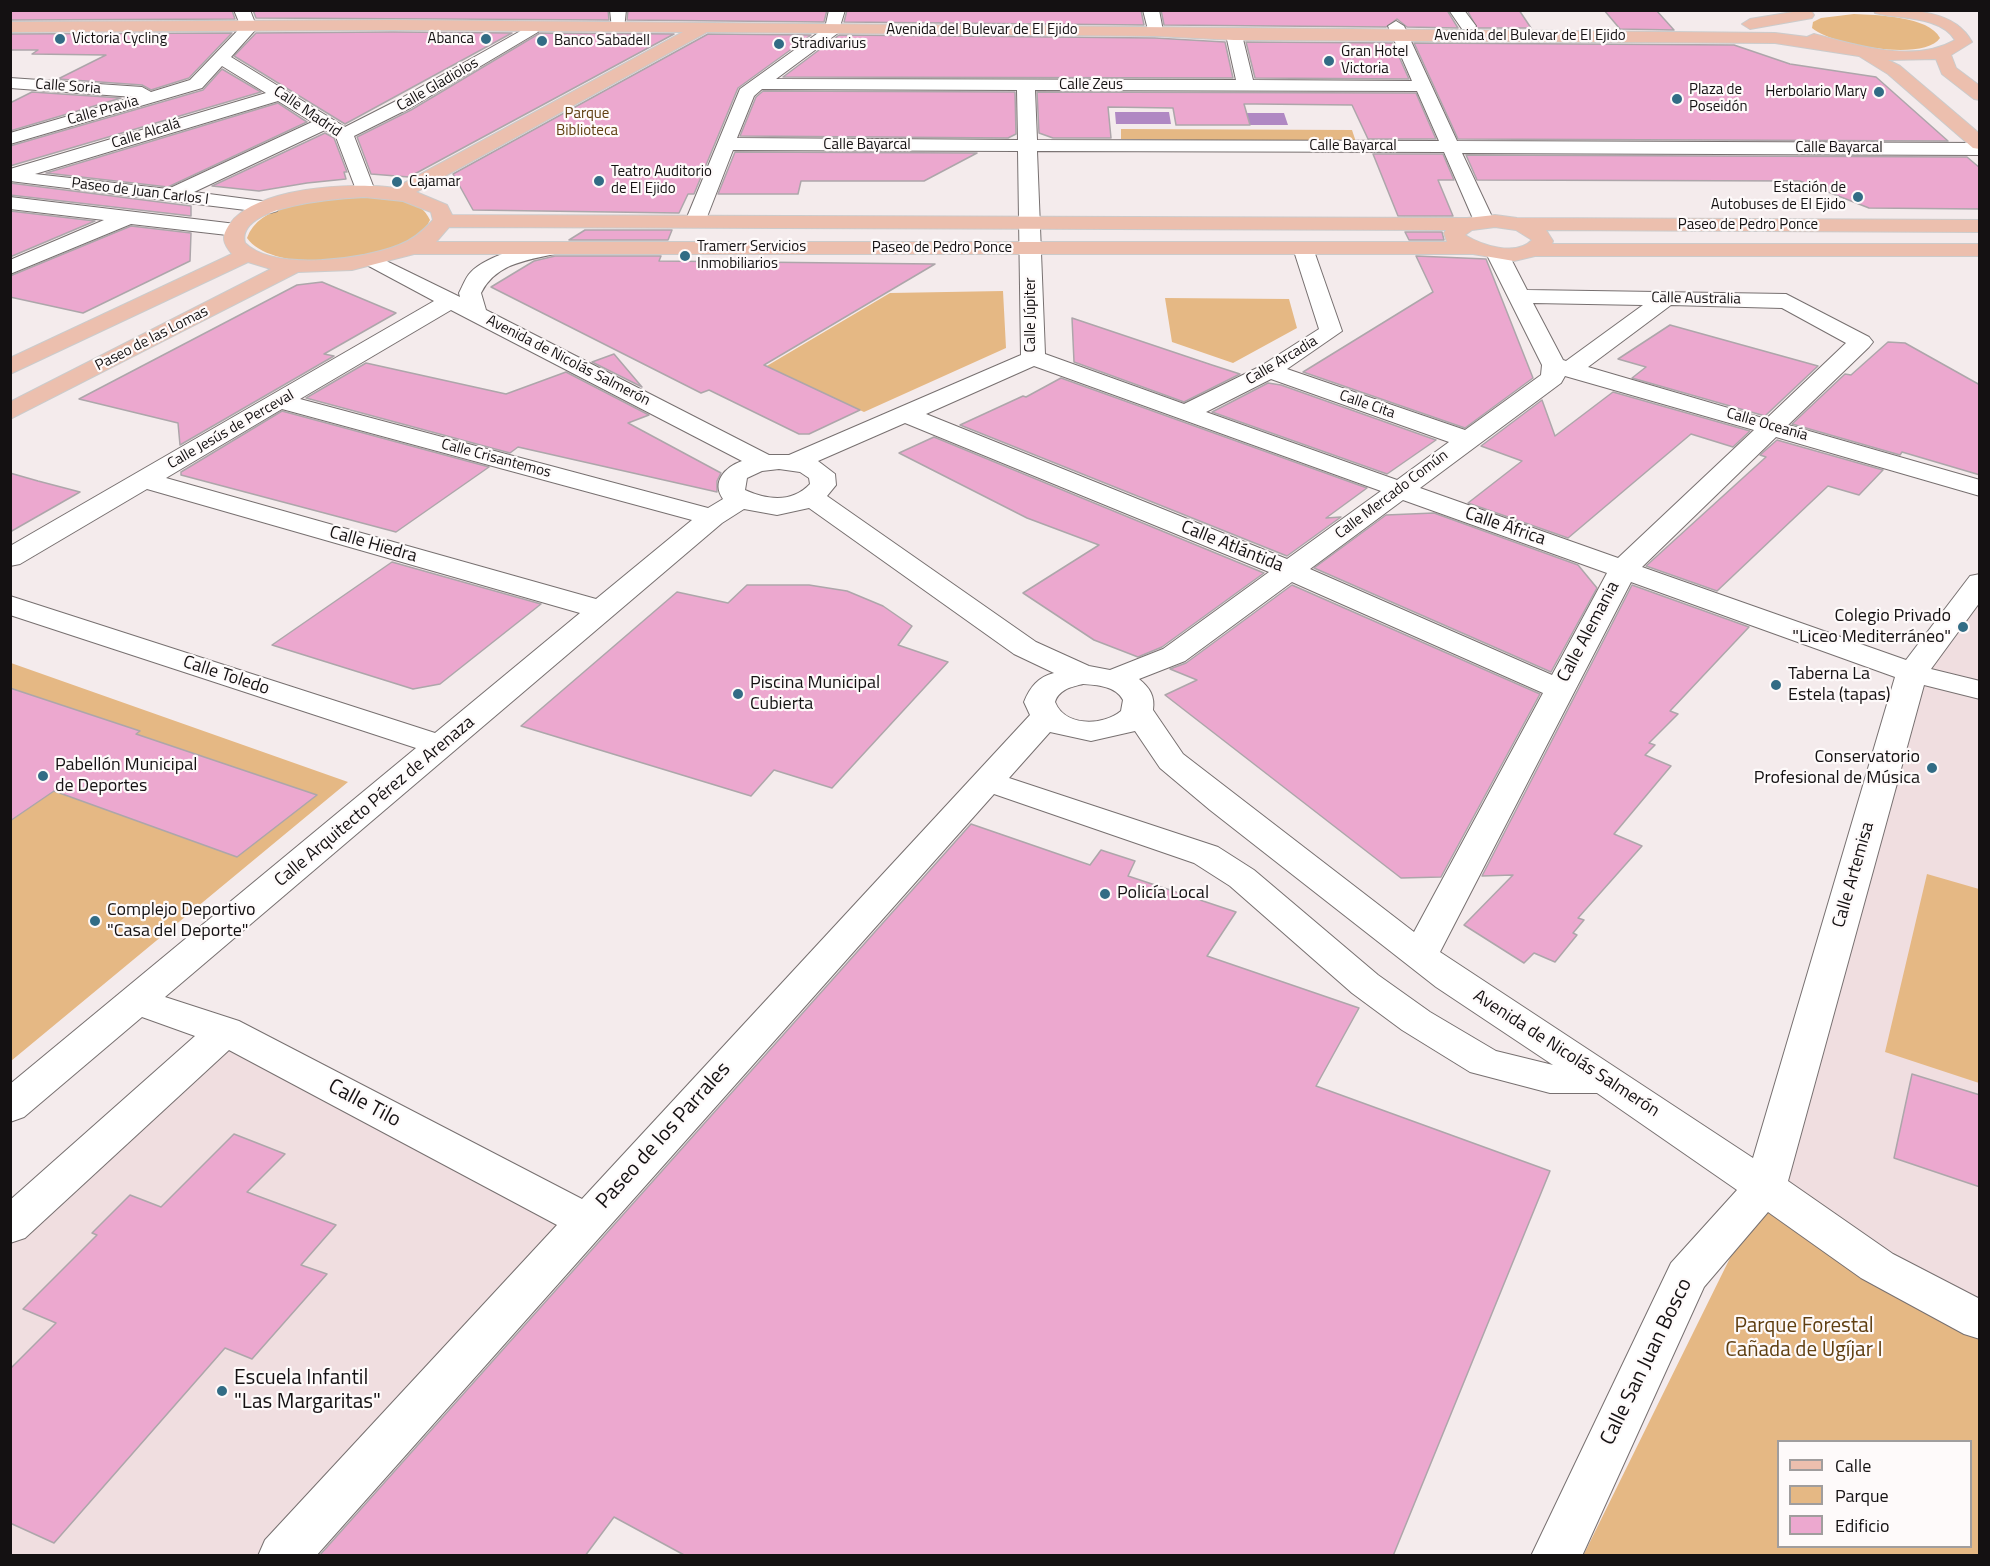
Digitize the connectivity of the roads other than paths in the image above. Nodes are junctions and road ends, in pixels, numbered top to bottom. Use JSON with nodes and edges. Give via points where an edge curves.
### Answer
{"nodes":[{"id":1,"x":242,"y":10,"type":"edge"},
{"id":2,"x":837,"y":10,"type":"edge"},
{"id":3,"x":1151,"y":10,"type":"edge"},
{"id":4,"x":1456,"y":10,"type":"edge"},
{"id":5,"x":1883,"y":11,"type":"edge"},
{"id":6,"x":1813,"y":12,"type":"edge"},
{"id":7,"x":618,"y":18,"type":"edge"},
{"id":8,"x":1937,"y":21,"type":"junction"},
{"id":9,"x":1969,"y":24,"type":"dead end"},
{"id":10,"x":1468,"y":26,"type":"junction"},
{"id":11,"x":10,"y":27,"type":"edge"},
{"id":12,"x":249,"y":28,"type":"junction"},
{"id":13,"x":701,"y":29,"type":"junction"},
{"id":14,"x":832,"y":30,"type":"junction"},
{"id":15,"x":1155,"y":31,"type":"junction"},
{"id":16,"x":1398,"y":31,"type":"junction"},
{"id":17,"x":530,"y":32,"type":"junction"},
{"id":18,"x":554,"y":32,"type":"junction"},
{"id":19,"x":1234,"y":35,"type":"junction"},
{"id":20,"x":1972,"y":40,"type":"edge"},
{"id":21,"x":1834,"y":45,"type":"junction"},
{"id":22,"x":1862,"y":51,"type":"junction"},
{"id":23,"x":1942,"y":52,"type":"junction"},
{"id":24,"x":221,"y":58,"type":"junction"},
{"id":25,"x":10,"y":83,"type":"edge"},
{"id":26,"x":759,"y":84,"type":"junction"},
{"id":27,"x":1026,"y":85,"type":"junction"},
{"id":28,"x":1246,"y":86,"type":"junction"},
{"id":29,"x":1423,"y":86,"type":"junction"},
{"id":30,"x":162,"y":94,"type":"junction"},
{"id":31,"x":282,"y":94,"type":"junction"},
{"id":32,"x":1980,"y":95,"type":"edge"},
{"id":33,"x":327,"y":122,"type":"junction"},
{"id":34,"x":344,"y":134,"type":"junction"},
{"id":35,"x":10,"y":139,"type":"edge"},
{"id":36,"x":726,"y":144,"type":"junction"},
{"id":37,"x":1028,"y":145,"type":"junction"},
{"id":38,"x":1980,"y":146,"type":"edge"},
{"id":39,"x":1450,"y":147,"type":"junction"},
{"id":40,"x":10,"y":176,"type":"edge"},
{"id":41,"x":365,"y":191,"type":"junction"},
{"id":42,"x":400,"y":193,"type":"junction"},
{"id":43,"x":172,"y":195,"type":"junction"},
{"id":44,"x":10,"y":203,"type":"edge"},
{"id":45,"x":270,"y":207,"type":"junction"},
{"id":46,"x":129,"y":218,"type":"junction"},
{"id":47,"x":443,"y":221,"type":"junction"},
{"id":48,"x":695,"y":222,"type":"junction"},
{"id":49,"x":1475,"y":222,"type":"junction"},
{"id":50,"x":1030,"y":223,"type":"junction"},
{"id":51,"x":1517,"y":224,"type":"junction"},
{"id":52,"x":1980,"y":226,"type":"edge"},
{"id":53,"x":236,"y":230,"type":"junction"},
{"id":54,"x":411,"y":248,"type":"junction"},
{"id":55,"x":556,"y":248,"type":"junction"},
{"id":56,"x":1030,"y":248,"type":"junction"},
{"id":57,"x":1303,"y":248,"type":"junction"},
{"id":58,"x":1534,"y":250,"type":"junction"},
{"id":59,"x":1980,"y":250,"type":"edge"},
{"id":60,"x":1485,"y":251,"type":"junction"},
{"id":61,"x":246,"y":255,"type":"junction"},
{"id":62,"x":372,"y":260,"type":"junction"},
{"id":63,"x":293,"y":266,"type":"junction"},
{"id":64,"x":10,"y":268,"type":"edge"},
{"id":65,"x":1520,"y":296,"type":"junction"},
{"id":66,"x":1667,"y":298,"type":"junction"},
{"id":67,"x":450,"y":301,"type":"junction"},
{"id":68,"x":476,"y":313,"type":"junction"},
{"id":69,"x":1861,"y":342,"type":"joint"},
{"id":70,"x":1033,"y":358,"type":"junction"},
{"id":71,"x":10,"y":367,"type":"edge"},
{"id":72,"x":1562,"y":367,"type":"junction"},
{"id":73,"x":1269,"y":371,"type":"junction"},
{"id":74,"x":280,"y":401,"type":"junction"},
{"id":75,"x":10,"y":412,"type":"edge"},
{"id":76,"x":1187,"y":412,"type":"junction"},
{"id":77,"x":902,"y":413,"type":"junction"},
{"id":78,"x":1773,"y":427,"type":"junction"},
{"id":79,"x":1466,"y":439,"type":"junction"},
{"id":80,"x":764,"y":462,"type":"junction"},
{"id":81,"x":794,"y":462,"type":"junction"},
{"id":82,"x":145,"y":480,"type":"junction"},
{"id":83,"x":1980,"y":488,"type":"edge"},
{"id":84,"x":1399,"y":490,"type":"junction"},
{"id":85,"x":812,"y":498,"type":"junction"},
{"id":86,"x":741,"y":500,"type":"junction"},
{"id":87,"x":712,"y":517,"type":"junction"},
{"id":88,"x":10,"y":558,"type":"edge"},
{"id":89,"x":1624,"y":568,"type":"junction"},
{"id":90,"x":1291,"y":571,"type":"junction"},
{"id":91,"x":1980,"y":582,"type":"edge"},
{"id":92,"x":10,"y":605,"type":"edge"},
{"id":93,"x":602,"y":610,"type":"junction"},
{"id":94,"x":1025,"y":648,"type":"junction"},
{"id":95,"x":1912,"y":673,"type":"junction"},
{"id":96,"x":1083,"y":675,"type":"junction"},
{"id":97,"x":1113,"y":679,"type":"junction"},
{"id":98,"x":1559,"y":688,"type":"junction"},
{"id":99,"x":1980,"y":690,"type":"edge"},
{"id":100,"x":1045,"y":703,"type":"junction"},
{"id":101,"x":1138,"y":711,"type":"junction"},
{"id":102,"x":1089,"y":732,"type":"junction"},
{"id":103,"x":442,"y":747,"type":"junction"},
{"id":104,"x":1171,"y":761,"type":"junction"},
{"id":105,"x":987,"y":781,"type":"junction"},
{"id":106,"x":1222,"y":803,"type":"junction"},
{"id":107,"x":1227,"y":868,"type":"junction"},
{"id":108,"x":1420,"y":955,"type":"junction"},
{"id":109,"x":136,"y":1000,"type":"junction"},
{"id":110,"x":225,"y":1031,"type":"junction"},
{"id":111,"x":1605,"y":1079,"type":"junction"},
{"id":112,"x":10,"y":1107,"type":"edge"},
{"id":113,"x":1765,"y":1187,"type":"junction"},
{"id":114,"x":587,"y":1221,"type":"junction"},
{"id":115,"x":10,"y":1226,"type":"edge"},
{"id":116,"x":1980,"y":1321,"type":"edge"},
{"id":117,"x":283,"y":1556,"type":"edge"},
{"id":118,"x":1556,"y":1556,"type":"edge"}],
"edges":[{"from":1,"to":12,"type":"street"},
{"from":2,"to":14,"type":"street"},
{"from":3,"to":15,"type":"street"},
{"from":4,"to":10,"type":"street"},
{"from":5,"to":8,"type":"main road"},
{"from":6,"to":10,"type":"main road","name":"Avenida del Bulevar de El Ejido","via":[[1771,22],[1715,26]]},
{"from":6,"to":21,"type":"main road","via":[[1798,20],[1797,26],[1803,33]]},
{"from":7,"to":12,"type":"main road","name":"Avenida del Bulevar de El Ejido"},
{"from":7,"to":13,"type":"main road","name":"Avenida del Bulevar de El Ejido"},
{"from":7,"to":18,"type":"main road","name":"Avenida del Bulevar de El Ejido"},
{"from":8,"to":9,"type":"main road"},
{"from":8,"to":20,"type":"main road"},
{"from":10,"to":16,"type":"main road","name":"Avenida del Bulevar de El Ejido"},
{"from":11,"to":12,"type":"main road","name":"Avenida del Bulevar de El Ejido"},
{"from":12,"to":17,"type":"main road","name":"Avenida del Bulevar de El Ejido"},
{"from":12,"to":24,"type":"street"},
{"from":13,"to":14,"type":"main road","name":"Avenida del Bulevar de El Ejido"},
{"from":13,"to":18,"type":"main road","name":"Avenida del Bulevar de El Ejido"},
{"from":13,"to":42,"type":"main road"},
{"from":14,"to":15,"type":"main road","name":"Avenida del Bulevar de El Ejido"},
{"from":14,"to":26,"type":"street"},
{"from":15,"to":16,"type":"main road","name":"Avenida del Bulevar de El Ejido","via":[[1209,27]]},
{"from":15,"to":19,"type":"main road","name":"Avenida del Bulevar de El Ejido"},
{"from":16,"to":19,"type":"main road","name":"Avenida del Bulevar de El Ejido"},
{"from":16,"to":21,"type":"main road","name":"Avenida del Bulevar de El Ejido","via":[[1765,38]]},
{"from":16,"to":29,"type":"street"},
{"from":17,"to":18,"type":"main road","name":"Avenida del Bulevar de El Ejido"},
{"from":17,"to":34,"type":"street","name":"Calle Gladiolos"},
{"from":19,"to":28,"type":"street"},
{"from":20,"to":23,"type":"main road"},
{"from":21,"to":22,"type":"main road"},
{"from":22,"to":23,"type":"main road","via":[[1910,55]]},
{"from":22,"to":38,"type":"main road","via":[[1894,70]]},
{"from":23,"to":32,"type":"main road","via":[[1948,70]]},
{"from":24,"to":30,"type":"street","name":"Calle Pravia","via":[[195,84]]},
{"from":24,"to":31,"type":"street","name":"Calle Madrid"},
{"from":25,"to":30,"type":"street","name":"Calle Soria"},
{"from":26,"to":27,"type":"street","name":"Calle Zeus"},
{"from":26,"to":36,"type":"street","via":[[746,93]]},
{"from":27,"to":28,"type":"street","name":"Calle Zeus"},
{"from":27,"to":37,"type":"street","name":"Calle Júpiter"},
{"from":28,"to":29,"type":"street","name":"Calle Zeus"},
{"from":29,"to":39,"type":"street"},
{"from":30,"to":35,"type":"street","name":"Calle Pravia"},
{"from":31,"to":33,"type":"street","name":"Calle Madrid"},
{"from":31,"to":40,"type":"street","name":"Calle Alcalá"},
{"from":33,"to":34,"type":"street","name":"Calle Madrid"},
{"from":33,"to":43,"type":"street"},
{"from":34,"to":41,"type":"street","name":"Calle Madrid"},
{"from":36,"to":37,"type":"street","name":"Calle Bayarcal"},
{"from":36,"to":48,"type":"street"},
{"from":37,"to":39,"type":"street","name":"Calle Bayarcal"},
{"from":37,"to":50,"type":"street","name":"Calle Júpiter"},
{"from":38,"to":39,"type":"street","name":"Calle Bayarcal"},
{"from":39,"to":49,"type":"street"},
{"from":40,"to":43,"type":"street","name":"Paseo de Juan Carlos I"},
{"from":41,"to":42,"type":"main road"},
{"from":41,"to":45,"type":"main road","via":[[321,194]]},
{"from":42,"to":47,"type":"main road","via":[[440,209]]},
{"from":43,"to":45,"type":"street","name":"Paseo de Juan Carlos I"},
{"from":44,"to":46,"type":"street","name":"Paseo de Juan Carlos I"},
{"from":45,"to":53,"type":"main road"},
{"from":46,"to":53,"type":"street","name":"Paseo de Juan Carlos I"},
{"from":46,"to":64,"type":"street"},
{"from":47,"to":48,"type":"main road","name":"Paseo de Pedro Ponce"},
{"from":47,"to":54,"type":"main road","via":[[428,239]]},
{"from":48,"to":50,"type":"main road","name":"Paseo de Pedro Ponce"},
{"from":49,"to":50,"type":"main road","name":"Paseo de Pedro Ponce"},
{"from":49,"to":51,"type":"main road","name":"Paseo de Pedro Ponce"},
{"from":49,"to":60,"type":"main road","via":[[1454,233],[1455,238]]},
{"from":50,"to":56,"type":"street","name":"Calle Júpiter"},
{"from":51,"to":52,"type":"main road","name":"Paseo de Pedro Ponce"},
{"from":51,"to":58,"type":"main road","via":[[1541,237],[1543,241]]},
{"from":53,"to":61,"type":"main road","via":[[233,239]]},
{"from":54,"to":55,"type":"main road","name":"Paseo de Pedro Ponce"},
{"from":54,"to":62,"type":"main road"},
{"from":55,"to":56,"type":"main road","name":"Paseo de Pedro Ponce"},
{"from":55,"to":68,"type":"street","via":[[523,255],[479,276],[470,293]]},
{"from":56,"to":57,"type":"main road","name":"Paseo de Pedro Ponce"},
{"from":56,"to":70,"type":"street","name":"Calle Júpiter"},
{"from":57,"to":60,"type":"main road","name":"Paseo de Pedro Ponce"},
{"from":57,"to":73,"type":"street","name":"Calle Arcadia","via":[[1331,331]]},
{"from":58,"to":59,"type":"main road","name":"Paseo de Pedro Ponce"},
{"from":58,"to":60,"type":"main road","name":"Paseo de Pedro Ponce"},
{"from":60,"to":65,"type":"street"},
{"from":61,"to":63,"type":"main road"},
{"from":61,"to":71,"type":"main road","name":"Paseo de las Lomas"},
{"from":62,"to":63,"type":"main road"},
{"from":62,"to":67,"type":"street","name":"Avenida de Nicolás Salmerón"},
{"from":63,"to":75,"type":"main road","name":"Paseo de las Lomas"},
{"from":65,"to":66,"type":"street","name":"Calle Australia"},
{"from":65,"to":72,"type":"street"},
{"from":66,"to":69,"type":"street","name":"Calle Australia","via":[[1786,301]]},
{"from":66,"to":72,"type":"street","name":"Calle Mercado Común"},
{"from":67,"to":68,"type":"street","name":"Avenida de Nicolás Salmerón"},
{"from":67,"to":74,"type":"street","name":"Calle Jesús de Perceval"},
{"from":68,"to":80,"type":"street","name":"Avenida de Nicolás Salmerón"},
{"from":69,"to":78,"type":"street","name":"Calle Alemania"},
{"from":70,"to":76,"type":"street","name":"Calle África"},
{"from":70,"to":77,"type":"street","name":"Calle Júpiter"},
{"from":72,"to":78,"type":"street","name":"Calle Oceanía"},
{"from":72,"to":79,"type":"street","name":"Calle Mercado Común"},
{"from":73,"to":76,"type":"street","name":"Calle Arcadia"},
{"from":73,"to":79,"type":"street","name":"Calle Cita"},
{"from":74,"to":82,"type":"street","name":"Calle Jesús de Perceval"},
{"from":74,"to":87,"type":"street","name":"Calle Crisantemos"},
{"from":76,"to":84,"type":"street","name":"Calle África"},
{"from":77,"to":81,"type":"street","name":"Calle Júpiter"},
{"from":77,"to":90,"type":"street","name":"Calle Atlántida"},
{"from":78,"to":83,"type":"street","name":"Calle Oceanía"},
{"from":78,"to":89,"type":"street","name":"Calle Alemania"},
{"from":79,"to":84,"type":"street","name":"Calle Mercado Común"},
{"from":80,"to":81,"type":"street"},
{"from":80,"to":86,"type":"street","via":[[732,479],[733,494]]},
{"from":81,"to":85,"type":"street","via":[[824,476],[825,484]]},
{"from":82,"to":88,"type":"street","name":"Calle Jesús de Perceval"},
{"from":82,"to":93,"type":"street","name":"Calle Hiedra"},
{"from":84,"to":89,"type":"street","name":"Calle África"},
{"from":84,"to":90,"type":"street","name":"Calle Mercado Común"},
{"from":85,"to":86,"type":"street","via":[[776,506]]},
{"from":85,"to":94,"type":"street"},
{"from":86,"to":87,"type":"street","name":"Calle Arquitecto Pérez de Arenaza"},
{"from":87,"to":93,"type":"street","name":"Calle Arquitecto Pérez de Arenaza"},
{"from":89,"to":95,"type":"street","name":"Calle África"},
{"from":89,"to":98,"type":"street","name":"Calle Alemania"},
{"from":90,"to":97,"type":"street","name":"Calle Mercado Común","via":[[1174,655]]},
{"from":90,"to":98,"type":"street","name":"Calle Atlántida"},
{"from":91,"to":95,"type":"street","name":"Calle Artemisa"},
{"from":92,"to":103,"type":"street","name":"Calle Toledo"},
{"from":93,"to":103,"type":"street","name":"Calle Arquitecto Pérez de Arenaza"},
{"from":94,"to":96,"type":"street"},
{"from":94,"to":100,"type":"street"},
{"from":95,"to":99,"type":"street","name":"Calle África"},
{"from":95,"to":113,"type":"street","name":"Calle Artemisa"},
{"from":96,"to":97,"type":"street"},
{"from":96,"to":100,"type":"street","via":[[1060,680]]},
{"from":97,"to":101,"type":"street","via":[[1135,693]]},
{"from":98,"to":108,"type":"street","name":"Calle Alemania"},
{"from":100,"to":102,"type":"street","via":[[1072,730]]},
{"from":100,"to":105,"type":"street","name":"Paseo de los Parrales"},
{"from":101,"to":102,"type":"street","via":[[1120,726]]},
{"from":101,"to":104,"type":"street","name":"Avenida de Nicolás Salmerón"},
{"from":102,"to":104,"type":"street","name":"Avenida de Nicolás Salmerón"},
{"from":103,"to":109,"type":"street","name":"Calle Arquitecto Pérez de Arenaza"},
{"from":104,"to":106,"type":"street","name":"Avenida de Nicolás Salmerón"},
{"from":105,"to":107,"type":"street","via":[[1206,855]]},
{"from":105,"to":114,"type":"street","name":"Paseo de los Parrales"},
{"from":106,"to":107,"type":"street"},
{"from":106,"to":108,"type":"street","name":"Avenida de Nicolás Salmerón"},
{"from":107,"to":111,"type":"street","via":[[1365,984],[1484,1062],[1550,1079]]},
{"from":108,"to":111,"type":"street","name":"Avenida de Nicolás Salmerón"},
{"from":109,"to":110,"type":"street","name":"Calle Tilo"},
{"from":109,"to":112,"type":"street","name":"Calle Arquitecto Pérez de Arenaza"},
{"from":110,"to":114,"type":"street","name":"Calle Tilo"},
{"from":110,"to":115,"type":"street"},
{"from":111,"to":113,"type":"street","name":"Avenida de Nicolás Salmerón"},
{"from":113,"to":116,"type":"street","name":"Avenida de Nicolás Salmerón","via":[[1877,1266]]},
{"from":113,"to":118,"type":"street","name":"Calle San Juan Bosco","via":[[1687,1276]]},
{"from":114,"to":117,"type":"street","name":"Paseo de los Parrales"}]}
